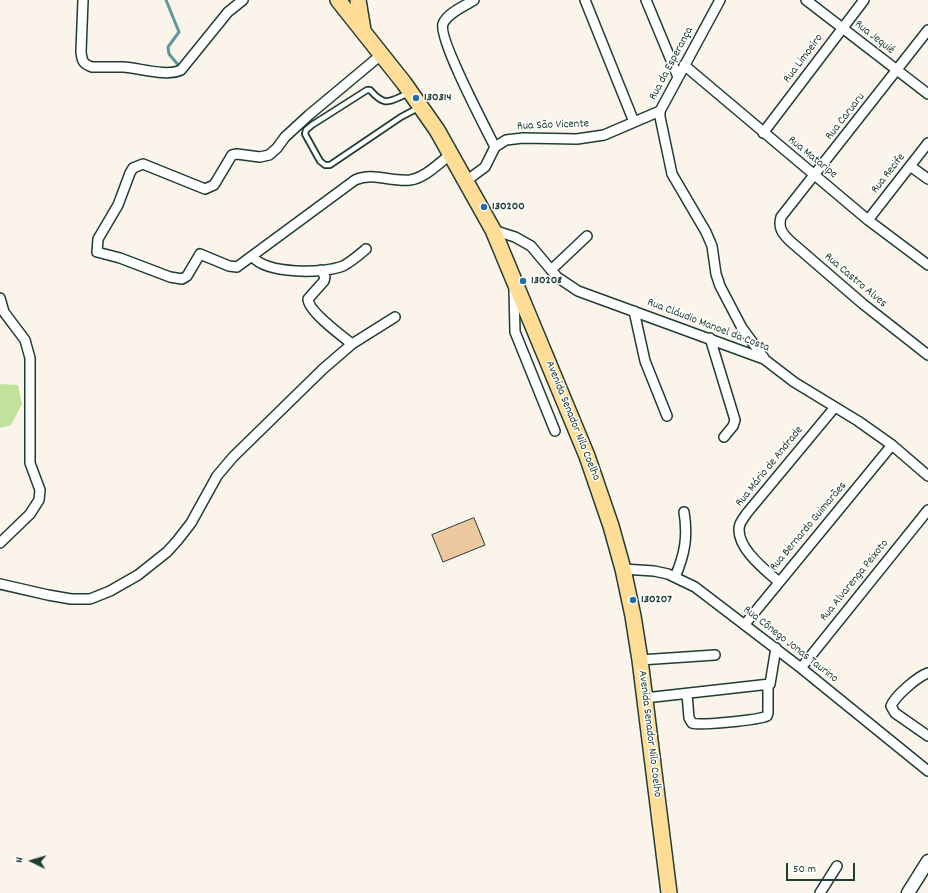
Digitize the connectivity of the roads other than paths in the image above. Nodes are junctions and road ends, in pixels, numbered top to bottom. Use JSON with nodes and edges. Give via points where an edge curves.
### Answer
{"nodes":[{"id":1,"x":83,"y":0,"type":"edge"},
{"id":2,"x":243,"y":0,"type":"edge"},
{"id":3,"x":338,"y":0,"type":"edge"},
{"id":4,"x":358,"y":0,"type":"edge"},
{"id":5,"x":474,"y":0,"type":"edge"},
{"id":6,"x":586,"y":0,"type":"edge"},
{"id":7,"x":646,"y":0,"type":"edge"},
{"id":8,"x":807,"y":0,"type":"edge"},
{"id":9,"x":864,"y":0,"type":"edge"},
{"id":10,"x":718,"y":2,"type":"edge"},
{"id":11,"x":843,"y":28,"type":"junction"},
{"id":12,"x":928,"y":30,"type":"edge"},
{"id":13,"x":363,"y":31,"type":"junction"},
{"id":14,"x":382,"y":54,"type":"junction"},
{"id":15,"x":684,"y":65,"type":"junction"},
{"id":16,"x":897,"y":71,"type":"junction"},
{"id":17,"x":678,"y":77,"type":"junction"},
{"id":18,"x":411,"y":92,"type":"junction"},
{"id":19,"x":928,"y":94,"type":"edge"},
{"id":20,"x":421,"y":106,"type":"junction"},
{"id":21,"x":660,"y":111,"type":"junction"},
{"id":22,"x":634,"y":122,"type":"junction"},
{"id":23,"x":763,"y":133,"type":"junction"},
{"id":24,"x":928,"y":143,"type":"edge"},
{"id":25,"x":495,"y":147,"type":"junction"},
{"id":26,"x":451,"y":154,"type":"junction"},
{"id":27,"x":910,"y":166,"type":"junction"},
{"id":28,"x":815,"y":176,"type":"junction"},
{"id":29,"x":928,"y":179,"type":"edge"},
{"id":30,"x":466,"y":181,"type":"junction"},
{"id":31,"x":781,"y":217,"type":"joint"},
{"id":32,"x":868,"y":220,"type":"junction"},
{"id":33,"x":493,"y":230,"type":"junction"},
{"id":34,"x":587,"y":236,"type":"dead end"},
{"id":35,"x":366,"y":249,"type":"dead end"},
{"id":36,"x":253,"y":257,"type":"junction"},
{"id":37,"x":928,"y":265,"type":"edge"},
{"id":38,"x":320,"y":270,"type":"junction"},
{"id":39,"x":551,"y":270,"type":"junction"},
{"id":40,"x":514,"y":278,"type":"junction"},
{"id":41,"x":0,"y":298,"type":"edge"},
{"id":42,"x":634,"y":311,"type":"junction"},
{"id":43,"x":396,"y":317,"type":"dead end"},
{"id":44,"x":710,"y":338,"type":"junction"},
{"id":45,"x":352,"y":344,"type":"junction"},
{"id":46,"x":928,"y":355,"type":"edge"},
{"id":47,"x":764,"y":359,"type":"junction"},
{"id":48,"x":835,"y":406,"type":"junction"},
{"id":49,"x":667,"y":416,"type":"dead end"},
{"id":50,"x":554,"y":430,"type":"dead end"},
{"id":51,"x":724,"y":437,"type":"dead end"},
{"id":52,"x":892,"y":445,"type":"junction"},
{"id":53,"x":928,"y":476,"type":"edge"},
{"id":54,"x":928,"y":510,"type":"edge"},
{"id":55,"x":684,"y":512,"type":"dead end"},
{"id":56,"x":0,"y":543,"type":"edge"},
{"id":57,"x":623,"y":569,"type":"junction"},
{"id":58,"x":675,"y":577,"type":"junction"},
{"id":59,"x":778,"y":582,"type":"junction"},
{"id":60,"x":0,"y":584,"type":"edge"},
{"id":61,"x":745,"y":624,"type":"junction"},
{"id":62,"x":776,"y":648,"type":"junction"},
{"id":63,"x":714,"y":655,"type":"dead end"},
{"id":64,"x":640,"y":660,"type":"junction"},
{"id":65,"x":801,"y":668,"type":"junction"},
{"id":66,"x":928,"y":673,"type":"edge"},
{"id":67,"x":768,"y":684,"type":"junction"},
{"id":68,"x":687,"y":694,"type":"junction"},
{"id":69,"x":645,"y":698,"type":"junction"},
{"id":70,"x":928,"y":736,"type":"edge"},
{"id":71,"x":928,"y":771,"type":"edge"},
{"id":72,"x":928,"y":862,"type":"edge"},
{"id":73,"x":837,"y":866,"type":"dead end"},
{"id":74,"x":910,"y":892,"type":"edge"},
{"id":75,"x":669,"y":893,"type":"edge"},
{"id":76,"x":820,"y":893,"type":"edge"}],
"edges":[{"from":1,"to":2,"type":"street","via":[[81,52],[85,65],[165,73],[181,70],[228,12]]},
{"from":3,"to":13,"type":"main road","name":"Avenida Senador Nilo Coelho"},
{"from":4,"to":13,"type":"main road"},
{"from":5,"to":25,"type":"street","via":[[449,16],[442,28],[460,75]]},
{"from":6,"to":22,"type":"street"},
{"from":7,"to":17,"type":"street"},
{"from":8,"to":11,"type":"street","name":"Rua Jequié"},
{"from":9,"to":11,"type":"street","name":"Rua Limoeiro"},
{"from":10,"to":15,"type":"street","name":"Rua da Esperança"},
{"from":11,"to":16,"type":"street","name":"Rua Jequié"},
{"from":11,"to":23,"type":"street","name":"Rua Limoeiro"},
{"from":12,"to":16,"type":"street","name":"Rua Caruaru"},
{"from":13,"to":14,"type":"main road","name":"Avenida Senador Nilo Coelho"},
{"from":14,"to":18,"type":"main road","name":"Avenida Senador Nilo Coelho"},
{"from":14,"to":36,"type":"street","via":[[309,115],[269,155],[232,155],[214,185],[209,188],[205,189],[143,164],[137,165],[130,173],[118,205],[97,245],[97,252],[182,279],[187,276],[200,254],[234,267]]},
{"from":15,"to":17,"type":"street","name":"Rua da Esperança"},
{"from":15,"to":23,"type":"street","name":"Rua Mataripe"},
{"from":16,"to":19,"type":"street","name":"Rua Jequié"},
{"from":16,"to":28,"type":"street","name":"Rua Caruaru"},
{"from":17,"to":21,"type":"street","name":"Rua da Esperança"},
{"from":18,"to":20,"type":"main road","name":"Avenida Senador Nilo Coelho"},
{"from":18,"to":20,"type":"lane","via":[[384,102],[367,90],[312,125],[305,134],[320,161],[330,165]]},
{"from":20,"to":26,"type":"main road","name":"Avenida Senador Nilo Coelho"},
{"from":21,"to":22,"type":"street","name":"Rua São Vicente"},
{"from":21,"to":47,"type":"street","name":"Rua da Esperança","via":[[672,174],[706,232],[712,246],[716,274],[727,301]]},
{"from":22,"to":25,"type":"street","name":"Rua São Vicente","via":[[591,138],[523,138],[506,140]]},
{"from":23,"to":28,"type":"street","name":"Rua Mataripe"},
{"from":24,"to":27,"type":"street","name":"Rua Recife"},
{"from":25,"to":30,"type":"street","via":[[485,167]]},
{"from":26,"to":30,"type":"main road","name":"Avenida Senador Nilo Coelho"},
{"from":26,"to":36,"type":"street","via":[[415,179],[380,176],[355,180]]},
{"from":27,"to":29,"type":"street"},
{"from":27,"to":32,"type":"street","name":"Rua Recife"},
{"from":28,"to":31,"type":"street","name":"Rua Caruaru"},
{"from":28,"to":32,"type":"street","name":"Rua Mataripe"},
{"from":30,"to":33,"type":"main road","name":"Avenida Senador Nilo Coelho"},
{"from":31,"to":46,"type":"street","name":"Rua Castro Alves","via":[[780,229],[790,241]]},
{"from":32,"to":37,"type":"street","name":"Rua Mataripe"},
{"from":33,"to":39,"type":"street","name":"Rua Cláudio Manoel da Costa","via":[[515,237],[531,246]]},
{"from":33,"to":40,"type":"main road","name":"Avenida Senador Nilo Coelho"},
{"from":34,"to":39,"type":"street"},
{"from":35,"to":38,"type":"street","via":[[344,265]]},
{"from":36,"to":38,"type":"street","via":[[257,262],[276,268],[293,271]]},
{"from":38,"to":45,"type":"street","via":[[325,277],[324,281],[308,299],[309,304]]},
{"from":39,"to":42,"type":"street","name":"Rua Cláudio Manoel da Costa","via":[[578,291]]},
{"from":40,"to":50,"type":"street","via":[[515,332]]},
{"from":40,"to":57,"type":"main road","name":"Avenida Senador Nilo Coelho","via":[[587,456]]},
{"from":41,"to":56,"type":"street","via":[[4,312],[25,340],[30,358],[30,463],[40,490],[39,500],[30,514]]},
{"from":42,"to":44,"type":"street","name":"Rua Cláudio Manoel da Costa"},
{"from":42,"to":49,"type":"street","via":[[645,361]]},
{"from":43,"to":45,"type":"street"},
{"from":44,"to":47,"type":"street","name":"Rua Cláudio Manoel da Costa"},
{"from":44,"to":51,"type":"street","via":[[734,416],[733,426]]},
{"from":45,"to":60,"type":"street","via":[[233,457],[217,476],[191,523],[177,541],[138,576],[90,599],[71,599]]},
{"from":47,"to":48,"type":"street","name":"Rua Cláudio Manoel da Costa","via":[[794,382]]},
{"from":48,"to":52,"type":"street","name":"Rua Cláudio Manoel da Costa"},
{"from":48,"to":59,"type":"street","name":"Rua Mário de Andrade","via":[[740,524],[739,532],[747,551]]},
{"from":52,"to":53,"type":"street","name":"Rua Cláudio Manoel da Costa"},
{"from":52,"to":59,"type":"street","name":"Rua Bernardo Guimarães"},
{"from":54,"to":65,"type":"street","name":"Rua Alvarenga Peixoto"},
{"from":55,"to":58,"type":"street","via":[[686,544]]},
{"from":57,"to":58,"type":"street","name":"Rua Cônego Jonas Taurino","via":[[654,571]]},
{"from":57,"to":64,"type":"main road","name":"Avenida Senador Nilo Coelho"},
{"from":58,"to":61,"type":"street","name":"Rua Cônego Jonas Taurino","via":[[695,587]]},
{"from":59,"to":61,"type":"street","name":"Rua Bernardo Guimarães"},
{"from":61,"to":62,"type":"street","name":"Rua Cônego Jonas Taurino"},
{"from":62,"to":65,"type":"street","name":"Rua Cônego Jonas Taurino"},
{"from":62,"to":67,"type":"street","via":[[772,680]]},
{"from":63,"to":64,"type":"street"},
{"from":64,"to":69,"type":"main road","name":"Avenida Senador Nilo Coelho"},
{"from":65,"to":71,"type":"street","name":"Rua Cônego Jonas Taurino"},
{"from":66,"to":70,"type":"street","via":[[918,678],[891,706],[895,713]]},
{"from":67,"to":68,"type":"street"},
{"from":67,"to":68,"type":"street","via":[[767,716],[717,723],[692,724]]},
{"from":68,"to":69,"type":"street"},
{"from":69,"to":75,"type":"main road","name":"Avenida Senador Nilo Coelho"},
{"from":72,"to":74,"type":"street"},
{"from":73,"to":76,"type":"street"}]}
